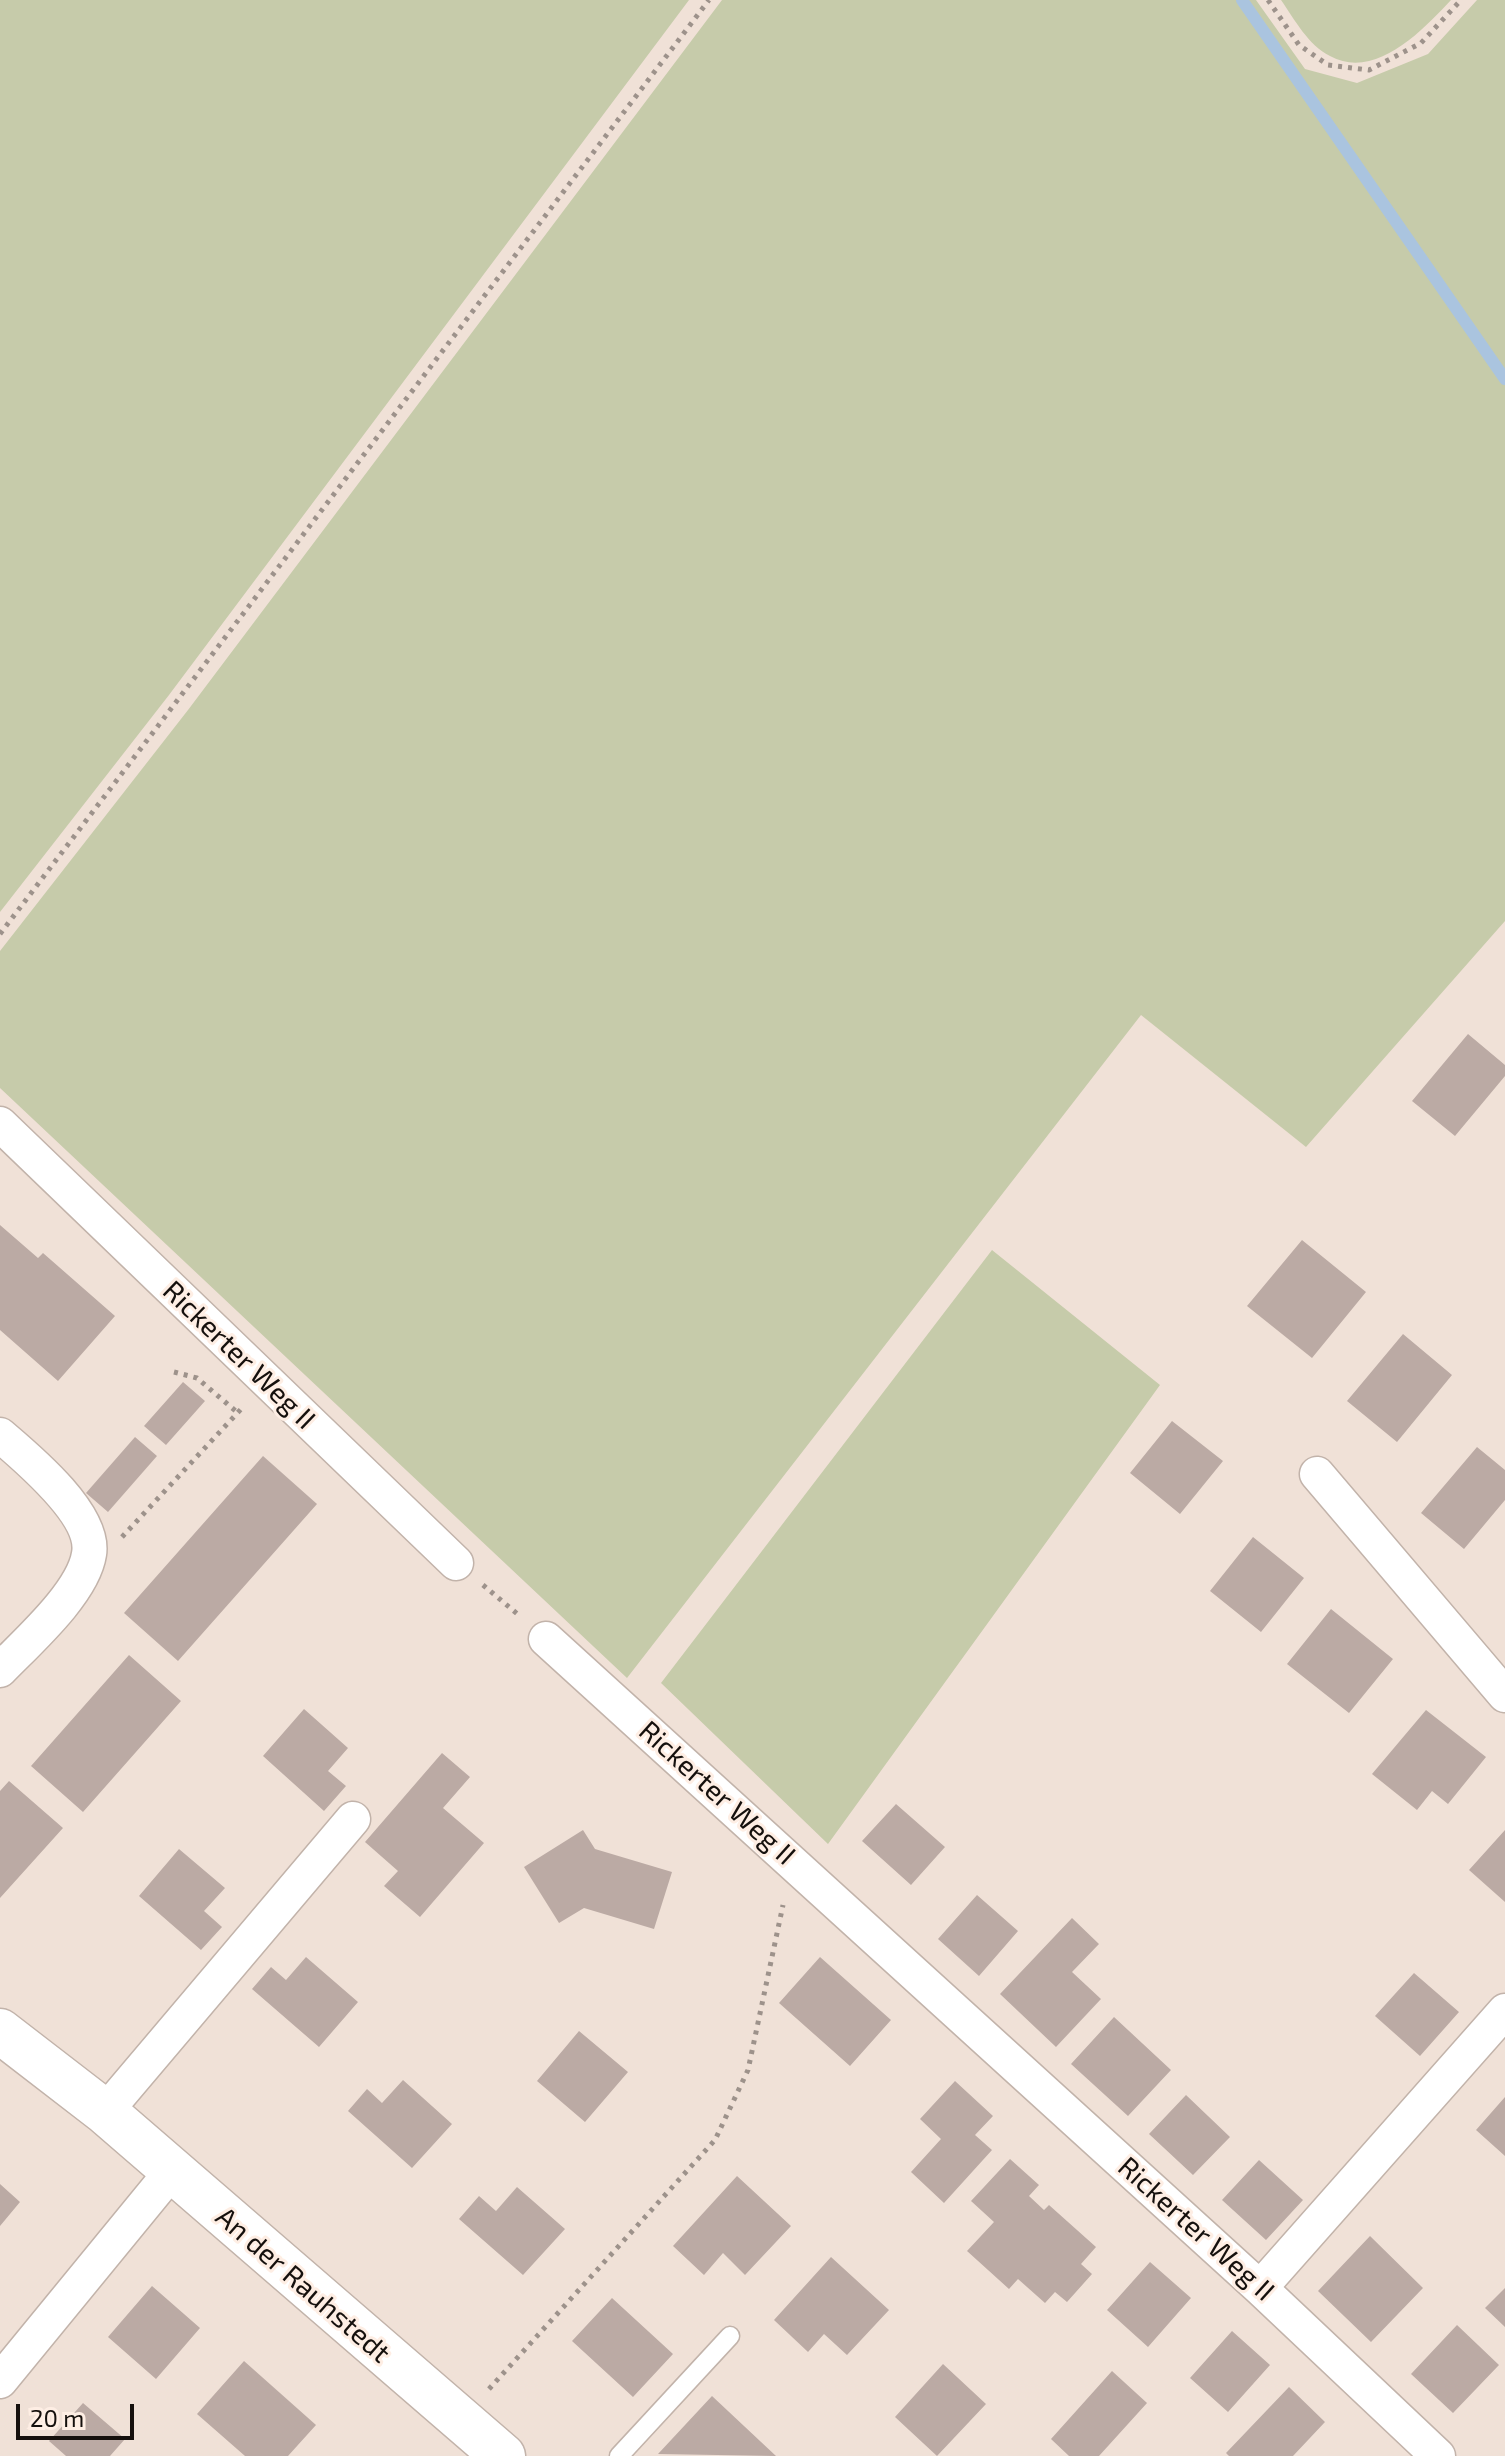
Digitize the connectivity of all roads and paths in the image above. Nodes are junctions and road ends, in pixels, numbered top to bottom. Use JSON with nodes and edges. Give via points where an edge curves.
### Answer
{"nodes":[{"id":1,"x":709,"y":0,"type":"edge"},
{"id":2,"x":1268,"y":0,"type":"edge"},
{"id":3,"x":1461,"y":0,"type":"edge"},
{"id":4,"x":0,"y":934,"type":"edge"},
{"id":5,"x":0,"y":1124,"type":"edge"},
{"id":6,"x":174,"y":1372,"type":"dead end"},
{"id":7,"x":265,"y":1382,"type":"junction"},
{"id":8,"x":238,"y":1413,"type":"junction"},
{"id":9,"x":0,"y":1435,"type":"edge"},
{"id":10,"x":1317,"y":1474,"type":"dead end"},
{"id":11,"x":89,"y":1554,"type":"junction"},
{"id":12,"x":456,"y":1563,"type":"joint"},
{"id":13,"x":546,"y":1639,"type":"joint"},
{"id":14,"x":0,"y":1670,"type":"edge"},
{"id":15,"x":1505,"y":1695,"type":"edge"},
{"id":16,"x":353,"y":1819,"type":"dead end"},
{"id":17,"x":787,"y":1857,"type":"junction"},
{"id":18,"x":1505,"y":2011,"type":"edge"},
{"id":19,"x":0,"y":2031,"type":"edge"},
{"id":20,"x":105,"y":2112,"type":"junction"},
{"id":21,"x":172,"y":2171,"type":"junction"},
{"id":22,"x":1260,"y":2288,"type":"junction"},
{"id":23,"x":730,"y":2336,"type":"dead end"},
{"id":24,"x":0,"y":2381,"type":"edge"},
{"id":25,"x":461,"y":2419,"type":"junction"},
{"id":26,"x":503,"y":2456,"type":"edge"},
{"id":27,"x":619,"y":2456,"type":"edge"},
{"id":28,"x":1438,"y":2456,"type":"edge"}],
"edges":[{"from":1,"to":4,"type":"path"},
{"from":2,"to":3,"type":"path","via":[[1299,45],[1328,65],[1369,70],[1421,43]]},
{"from":5,"to":7,"type":"street","name":"Rickerter Weg II"},
{"from":6,"to":8,"type":"path","via":[[197,1378]]},
{"from":7,"to":8,"type":"path"},
{"from":7,"to":12,"type":"street","name":"Rickerter Weg II"},
{"from":8,"to":11,"type":"path","via":[[128,1534]]},
{"from":9,"to":11,"type":"street","via":[[61,1492],[88,1535]]},
{"from":10,"to":15,"type":"street"},
{"from":11,"to":14,"type":"street","via":[[80,1577],[54,1612]]},
{"from":12,"to":13,"type":"path"},
{"from":13,"to":17,"type":"street","name":"Rickerter Weg II"},
{"from":16,"to":20,"type":"street"},
{"from":17,"to":22,"type":"street","name":"Rickerter Weg II"},
{"from":17,"to":25,"type":"path","via":[[782,1907],[748,2070],[715,2140]]},
{"from":18,"to":22,"type":"street"},
{"from":19,"to":20,"type":"street","name":"An der Rauhstedt"},
{"from":20,"to":21,"type":"street","name":"An der Rauhstedt"},
{"from":21,"to":24,"type":"street"},
{"from":21,"to":25,"type":"street","name":"An der Rauhstedt"},
{"from":22,"to":28,"type":"street","name":"Rickerter Weg II"},
{"from":23,"to":27,"type":"lane"},
{"from":25,"to":26,"type":"street","name":"An der Rauhstedt"}]}
